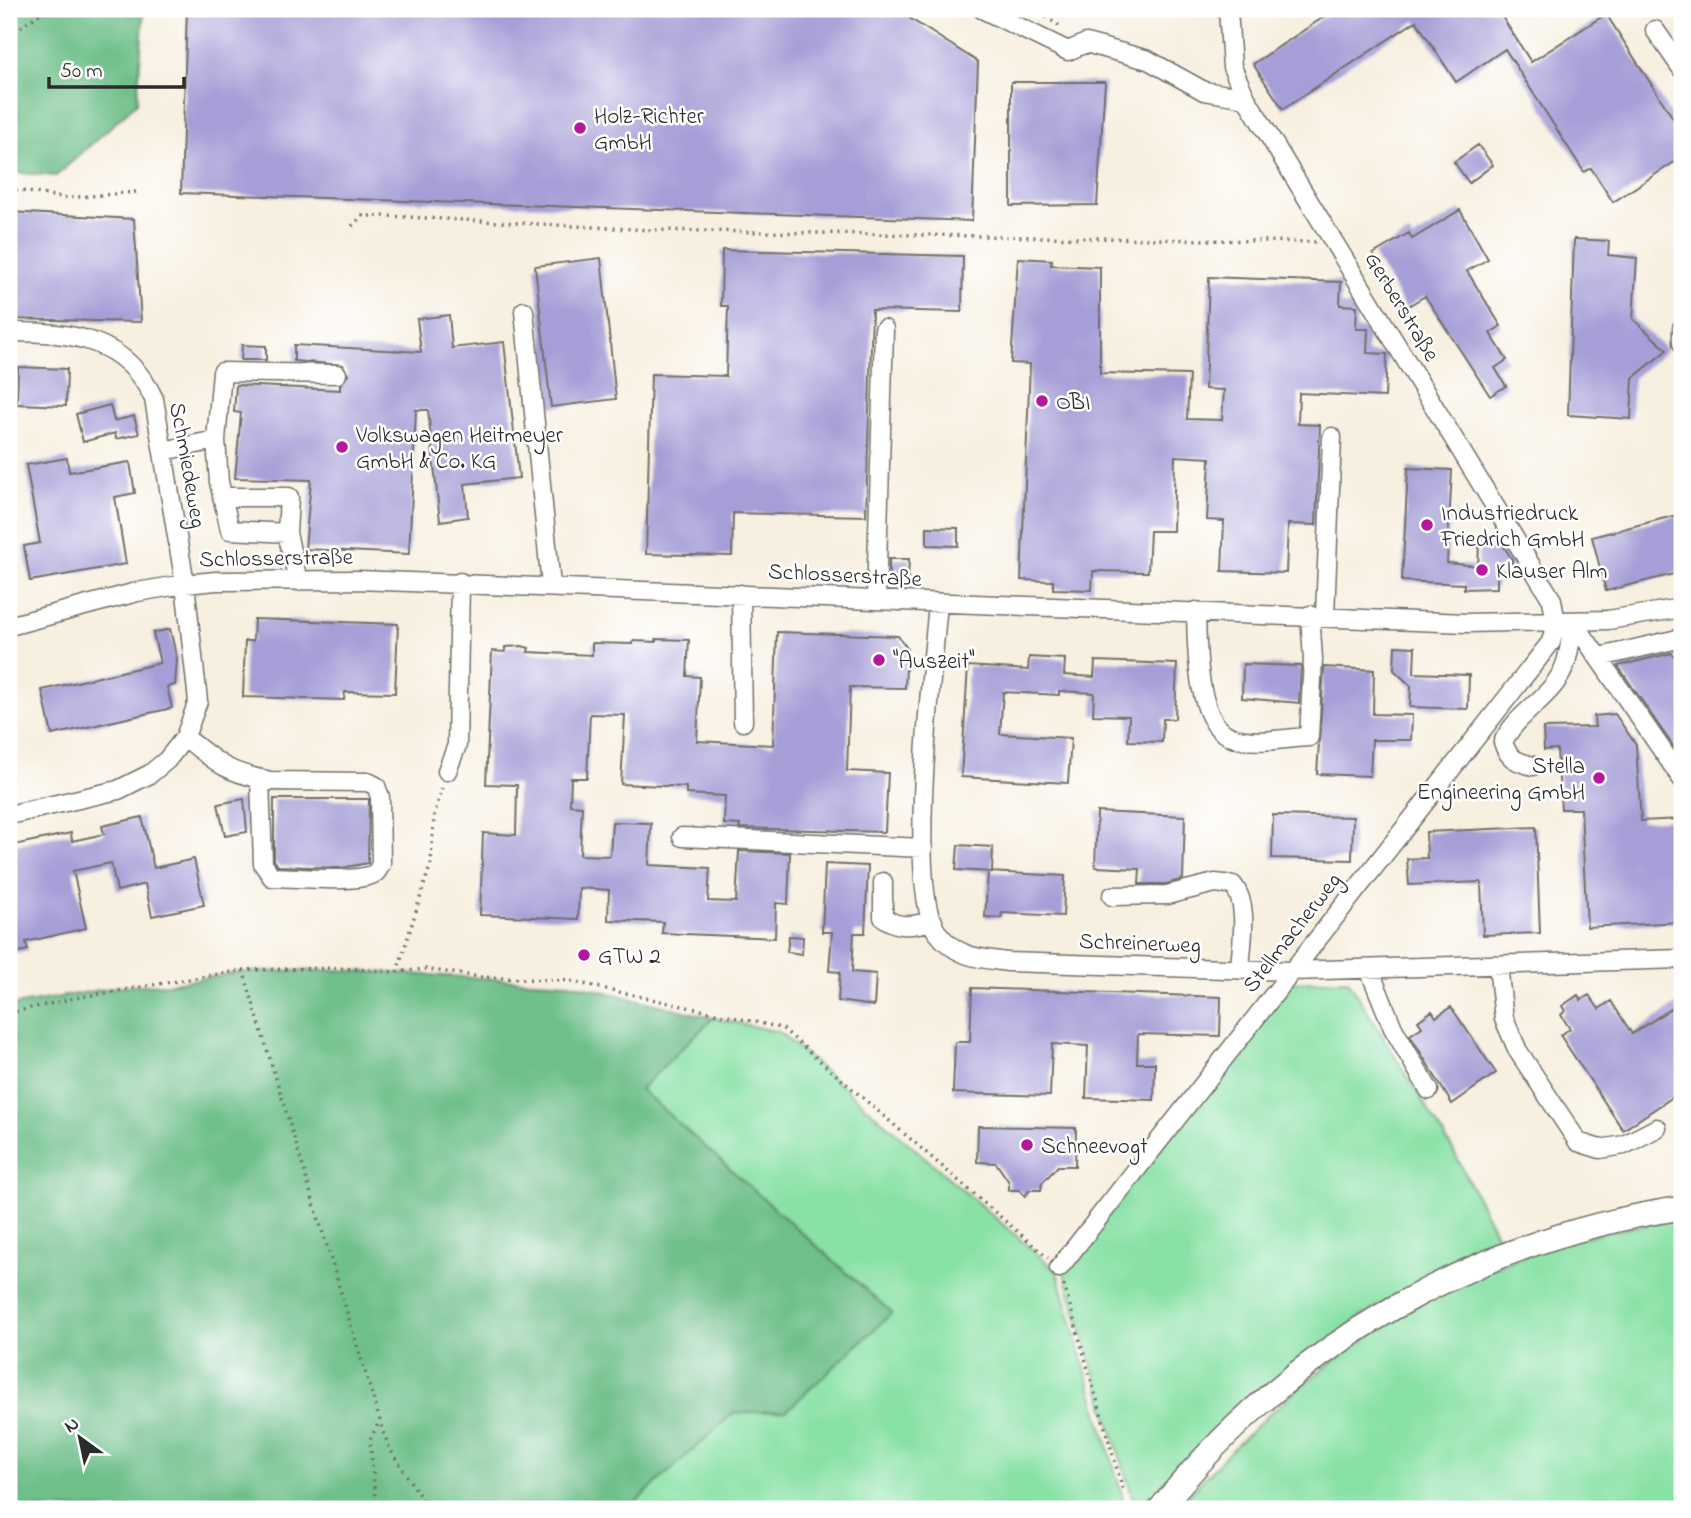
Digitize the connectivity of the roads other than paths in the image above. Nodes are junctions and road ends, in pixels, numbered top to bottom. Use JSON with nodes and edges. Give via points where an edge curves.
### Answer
{"nodes":[{"id":1,"x":982,"y":9,"type":"edge"},
{"id":2,"x":1228,"y":9,"type":"edge"},
{"id":3,"x":1655,"y":30,"type":"dead end"},
{"id":4,"x":1682,"y":69,"type":"edge"},
{"id":5,"x":1246,"y":98,"type":"junction"},
{"id":6,"x":524,"y":311,"type":"dead end"},
{"id":7,"x":1682,"y":328,"type":"edge"},
{"id":8,"x":884,"y":329,"type":"dead end"},
{"id":9,"x":9,"y":332,"type":"edge"},
{"id":10,"x":1682,"y":343,"type":"edge"},
{"id":11,"x":337,"y":374,"type":"dead end"},
{"id":12,"x":1332,"y":437,"type":"dead end"},
{"id":13,"x":216,"y":440,"type":"junction"},
{"id":14,"x":163,"y":451,"type":"junction"},
{"id":15,"x":222,"y":497,"type":"junction"},
{"id":16,"x":287,"y":533,"type":"junction"},
{"id":17,"x":298,"y":581,"type":"junction"},
{"id":18,"x":460,"y":582,"type":"junction"},
{"id":19,"x":185,"y":584,"type":"junction"},
{"id":20,"x":551,"y":586,"type":"junction"},
{"id":21,"x":741,"y":594,"type":"junction"},
{"id":22,"x":876,"y":600,"type":"junction"},
{"id":23,"x":938,"y":603,"type":"junction"},
{"id":24,"x":1682,"y":608,"type":"edge"},
{"id":25,"x":1196,"y":611,"type":"junction"},
{"id":26,"x":1318,"y":615,"type":"junction"},
{"id":27,"x":1565,"y":622,"type":"junction"},
{"id":28,"x":9,"y":626,"type":"edge"},
{"id":29,"x":1682,"y":638,"type":"edge"},
{"id":30,"x":1600,"y":657,"type":"junction"},
{"id":31,"x":743,"y":722,"type":"dead end"},
{"id":32,"x":186,"y":737,"type":"junction"},
{"id":33,"x":1533,"y":766,"type":"dead end"},
{"id":34,"x":447,"y":771,"type":"road end"},
{"id":35,"x":260,"y":779,"type":"junction"},
{"id":36,"x":1682,"y":779,"type":"edge"},
{"id":37,"x":9,"y":815,"type":"edge"},
{"id":38,"x":682,"y":837,"type":"dead end"},
{"id":39,"x":923,"y":848,"type":"junction"},
{"id":40,"x":883,"y":882,"type":"dead end"},
{"id":41,"x":1112,"y":896,"type":"dead end"},
{"id":42,"x":933,"y":921,"type":"junction"},
{"id":43,"x":1682,"y":959,"type":"edge"},
{"id":44,"x":1498,"y":965,"type":"junction"},
{"id":45,"x":1240,"y":969,"type":"junction"},
{"id":46,"x":1369,"y":969,"type":"junction"},
{"id":47,"x":1291,"y":971,"type":"junction"},
{"id":48,"x":1429,"y":1090,"type":"dead end"},
{"id":49,"x":1657,"y":1128,"type":"dead end"},
{"id":50,"x":1682,"y":1208,"type":"edge"},
{"id":51,"x":1059,"y":1268,"type":"road end"},
{"id":52,"x":1160,"y":1509,"type":"edge"}],
"edges":[{"from":1,"to":5,"type":"street","via":[[1068,51],[1086,43],[1148,60],[1204,91]]},
{"from":2,"to":5,"type":"street","name":"Gerberstraße","via":[[1232,67]]},
{"from":3,"to":4,"type":"street"},
{"from":5,"to":27,"type":"street","name":"Gerberstraße"},
{"from":6,"to":20,"type":"street"},
{"from":7,"to":10,"type":"street"},
{"from":8,"to":22,"type":"street"},
{"from":9,"to":14,"type":"street","name":"Schmiedeweg","via":[[55,332],[100,343],[121,357],[146,381]]},
{"from":11,"to":13,"type":"street","via":[[222,372]]},
{"from":12,"to":26,"type":"street"},
{"from":13,"to":14,"type":"street"},
{"from":13,"to":15,"type":"street"},
{"from":14,"to":19,"type":"street","name":"Schmiedeweg"},
{"from":15,"to":16,"type":"street","via":[[230,530]]},
{"from":15,"to":16,"type":"street","via":[[289,497]]},
{"from":16,"to":17,"type":"street"},
{"from":17,"to":18,"type":"street","name":"Schlosserstraße"},
{"from":17,"to":19,"type":"street","name":"Schlosserstraße"},
{"from":18,"to":20,"type":"street","name":"Schlosserstraße"},
{"from":18,"to":34,"type":"street","via":[[457,745]]},
{"from":19,"to":28,"type":"street","name":"Schlosserstraße"},
{"from":19,"to":32,"type":"street","name":"Schmiedeweg","via":[[198,701]]},
{"from":20,"to":21,"type":"street","name":"Schlosserstraße"},
{"from":21,"to":22,"type":"street","name":"Schlosserstraße"},
{"from":21,"to":31,"type":"street"},
{"from":22,"to":23,"type":"street","name":"Schlosserstraße"},
{"from":23,"to":25,"type":"street","name":"Schlosserstraße"},
{"from":23,"to":39,"type":"street","name":"Schreinerweg"},
{"from":24,"to":27,"type":"street","name":"Schlosserstraße"},
{"from":25,"to":26,"type":"street","name":"Schlosserstraße"},
{"from":25,"to":26,"type":"street","via":[[1199,672],[1211,715],[1229,737],[1246,740],[1309,737]]},
{"from":26,"to":27,"type":"street","name":"Schlosserstraße","via":[[1467,623]]},
{"from":27,"to":30,"type":"street"},
{"from":27,"to":33,"type":"street","via":[[1565,666],[1556,682],[1511,724],[1503,742],[1515,762]]},
{"from":27,"to":47,"type":"street","name":"Stellmacherweg"},
{"from":29,"to":30,"type":"street"},
{"from":30,"to":36,"type":"street"},
{"from":32,"to":35,"type":"street","via":[[222,768]]},
{"from":32,"to":37,"type":"street","via":[[150,774],[118,790]]},
{"from":35,"to":35,"type":"street","via":[[368,782],[376,786],[381,864],[377,871],[354,877],[272,877],[264,864]]},
{"from":38,"to":39,"type":"street"},
{"from":39,"to":42,"type":"street","name":"Schreinerweg","via":[[925,895]]},
{"from":40,"to":42,"type":"street","via":[[883,917],[892,925]]},
{"from":41,"to":45,"type":"street","via":[[1167,895],[1215,883],[1233,885],[1238,891],[1242,925]]},
{"from":42,"to":45,"type":"street","name":"Schreinerweg","via":[[936,931],[966,957]]},
{"from":43,"to":44,"type":"street","name":"Schreinerweg"},
{"from":44,"to":46,"type":"street","name":"Schreinerweg"},
{"from":44,"to":49,"type":"street","via":[[1504,1019],[1518,1051],[1578,1142],[1600,1149],[1623,1145]]},
{"from":45,"to":47,"type":"street","name":"Schreinerweg"},
{"from":46,"to":47,"type":"street","name":"Schreinerweg"},
{"from":46,"to":48,"type":"street","via":[[1393,1028]]},
{"from":47,"to":51,"type":"street","name":"Stellmacherweg"},
{"from":50,"to":52,"type":"main road","via":[[1549,1237],[1418,1294],[1361,1328],[1284,1384],[1210,1452]]}]}
